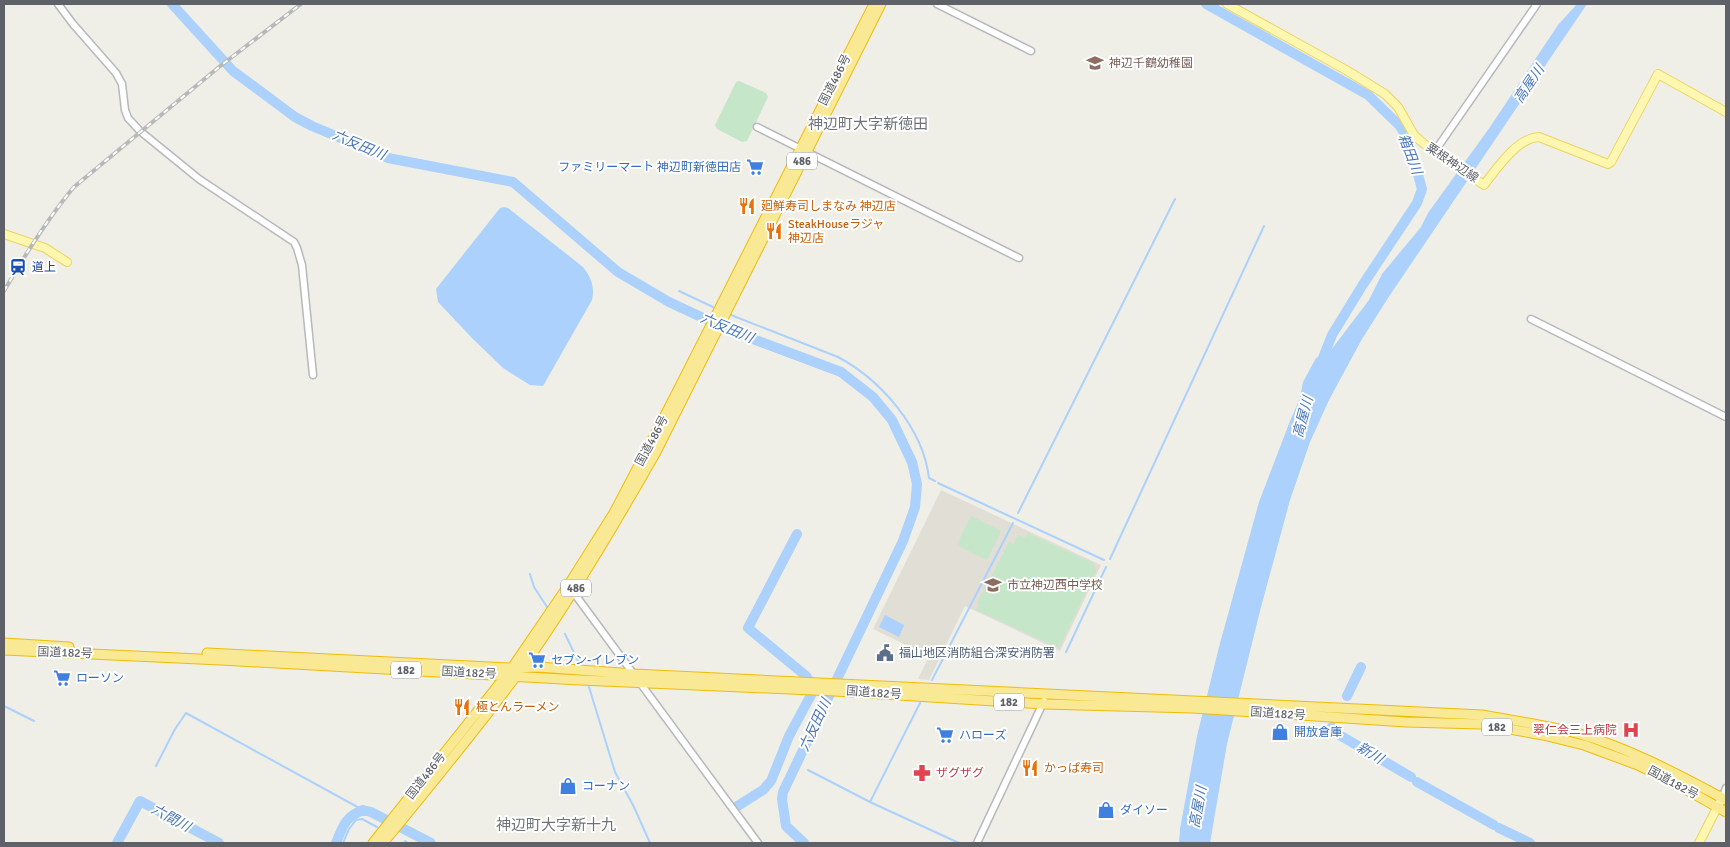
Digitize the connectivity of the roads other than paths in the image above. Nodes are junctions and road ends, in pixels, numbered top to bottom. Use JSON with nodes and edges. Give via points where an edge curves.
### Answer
{"nodes":[{"id":1,"x":58,"y":4,"type":"edge"},
{"id":2,"x":874,"y":4,"type":"edge"},
{"id":3,"x":881,"y":4,"type":"edge"},
{"id":4,"x":936,"y":4,"type":"edge"},
{"id":5,"x":1227,"y":4,"type":"edge"},
{"id":6,"x":1537,"y":4,"type":"edge"},
{"id":7,"x":1031,"y":51,"type":"dead end"},
{"id":8,"x":1726,"y":112,"type":"edge"},
{"id":9,"x":758,"y":127,"type":"dead end"},
{"id":10,"x":804,"y":150,"type":"junction"},
{"id":11,"x":1437,"y":152,"type":"junction"},
{"id":12,"x":4,"y":234,"type":"edge"},
{"id":13,"x":1019,"y":258,"type":"dead end"},
{"id":14,"x":67,"y":262,"type":"dead end"},
{"id":15,"x":1531,"y":319,"type":"dead end"},
{"id":16,"x":313,"y":375,"type":"dead end"},
{"id":17,"x":1726,"y":417,"type":"edge"},
{"id":18,"x":571,"y":589,"type":"junction"},
{"id":19,"x":4,"y":643,"type":"edge"},
{"id":20,"x":4,"y":650,"type":"edge"},
{"id":21,"x":522,"y":668,"type":"junction"},
{"id":22,"x":511,"y":673,"type":"junction"},
{"id":23,"x":634,"y":674,"type":"junction"},
{"id":24,"x":641,"y":683,"type":"junction"},
{"id":25,"x":806,"y":686,"type":"junction"},
{"id":26,"x":836,"y":687,"type":"junction"},
{"id":27,"x":1048,"y":694,"type":"junction"},
{"id":28,"x":1043,"y":704,"type":"junction"},
{"id":29,"x":1194,"y":705,"type":"junction"},
{"id":30,"x":1252,"y":708,"type":"junction"},
{"id":31,"x":1726,"y":788,"type":"edge"},
{"id":32,"x":1724,"y":799,"type":"edge"},
{"id":33,"x":1717,"y":807,"type":"junction"},
{"id":34,"x":1726,"y":812,"type":"edge"},
{"id":35,"x":389,"y":830,"type":"junction"},
{"id":36,"x":373,"y":843,"type":"edge"},
{"id":37,"x":383,"y":843,"type":"edge"},
{"id":38,"x":758,"y":843,"type":"edge"},
{"id":39,"x":977,"y":843,"type":"edge"},
{"id":40,"x":1699,"y":843,"type":"edge"}],
"edges":[{"from":1,"to":16,"type":"street","via":[[116,73],[122,84],[128,118],[140,131],[199,179],[294,242],[302,265]]},
{"from":2,"to":10,"type":"highway","name":"国道486号","number":"486"},
{"from":3,"to":10,"type":"highway","name":"国道486号","number":"486"},
{"from":4,"to":7,"type":"street"},
{"from":5,"to":11,"type":"main road","name":"粟根神辺線","via":[[1385,94],[1398,107],[1414,134]]},
{"from":6,"to":11,"type":"street"},
{"from":8,"to":11,"type":"main road","name":"粟根神辺線","via":[[1658,74],[1608,164],[1539,137],[1530,137],[1502,162],[1484,185]]},
{"from":9,"to":10,"type":"street"},
{"from":10,"to":13,"type":"street"},
{"from":10,"to":18,"type":"highway","name":"国道486号","number":"486","via":[[713,329],[656,452]]},
{"from":12,"to":14,"type":"main road","via":[[45,248]]},
{"from":15,"to":17,"type":"street"},
{"from":18,"to":21,"type":"highway","name":"国道486号","number":"486"},
{"from":18,"to":22,"type":"highway","name":"国道486号","number":"486"},
{"from":18,"to":23,"type":"street"},
{"from":19,"to":22,"type":"highway","name":"国道182号","number":"182"},
{"from":20,"to":22,"type":"highway","name":"国道182号","number":"182"},
{"from":21,"to":22,"type":"highway","name":"国道182号","number":"182"},
{"from":21,"to":23,"type":"highway","name":"国道182号","number":"182"},
{"from":22,"to":24,"type":"highway","name":"国道182号","number":"182"},
{"from":22,"to":35,"type":"highway","name":"国道486号","number":"486","via":[[447,765]]},
{"from":23,"to":24,"type":"street"},
{"from":23,"to":25,"type":"highway","name":"国道182号","number":"182"},
{"from":24,"to":25,"type":"highway","name":"国道182号","number":"182"},
{"from":24,"to":38,"type":"street"},
{"from":25,"to":26,"type":"highway","name":"国道182号","number":"182"},
{"from":26,"to":27,"type":"highway","name":"国道182号","number":"182"},
{"from":26,"to":28,"type":"highway","name":"国道182号","number":"182"},
{"from":27,"to":28,"type":"street"},
{"from":27,"to":29,"type":"highway","name":"国道182号","number":"182"},
{"from":28,"to":29,"type":"highway","name":"国道182号","number":"182"},
{"from":28,"to":39,"type":"street"},
{"from":29,"to":30,"type":"highway","name":"国道182号","number":"182"},
{"from":30,"to":32,"type":"highway","name":"国道182号","number":"182","via":[[1482,715],[1546,726],[1581,734],[1640,757]]},
{"from":30,"to":33,"type":"highway","name":"国道182号","number":"182","via":[[1406,722],[1481,724],[1543,735],[1584,745],[1638,765]]},
{"from":31,"to":32,"type":"street"},
{"from":32,"to":33,"type":"main road"},
{"from":33,"to":34,"type":"highway","name":"国道182号","number":"182"},
{"from":33,"to":40,"type":"main road"},
{"from":35,"to":36,"type":"highway","name":"国道486号","number":"486"},
{"from":35,"to":37,"type":"highway","name":"国道486号","number":"486"}]}
